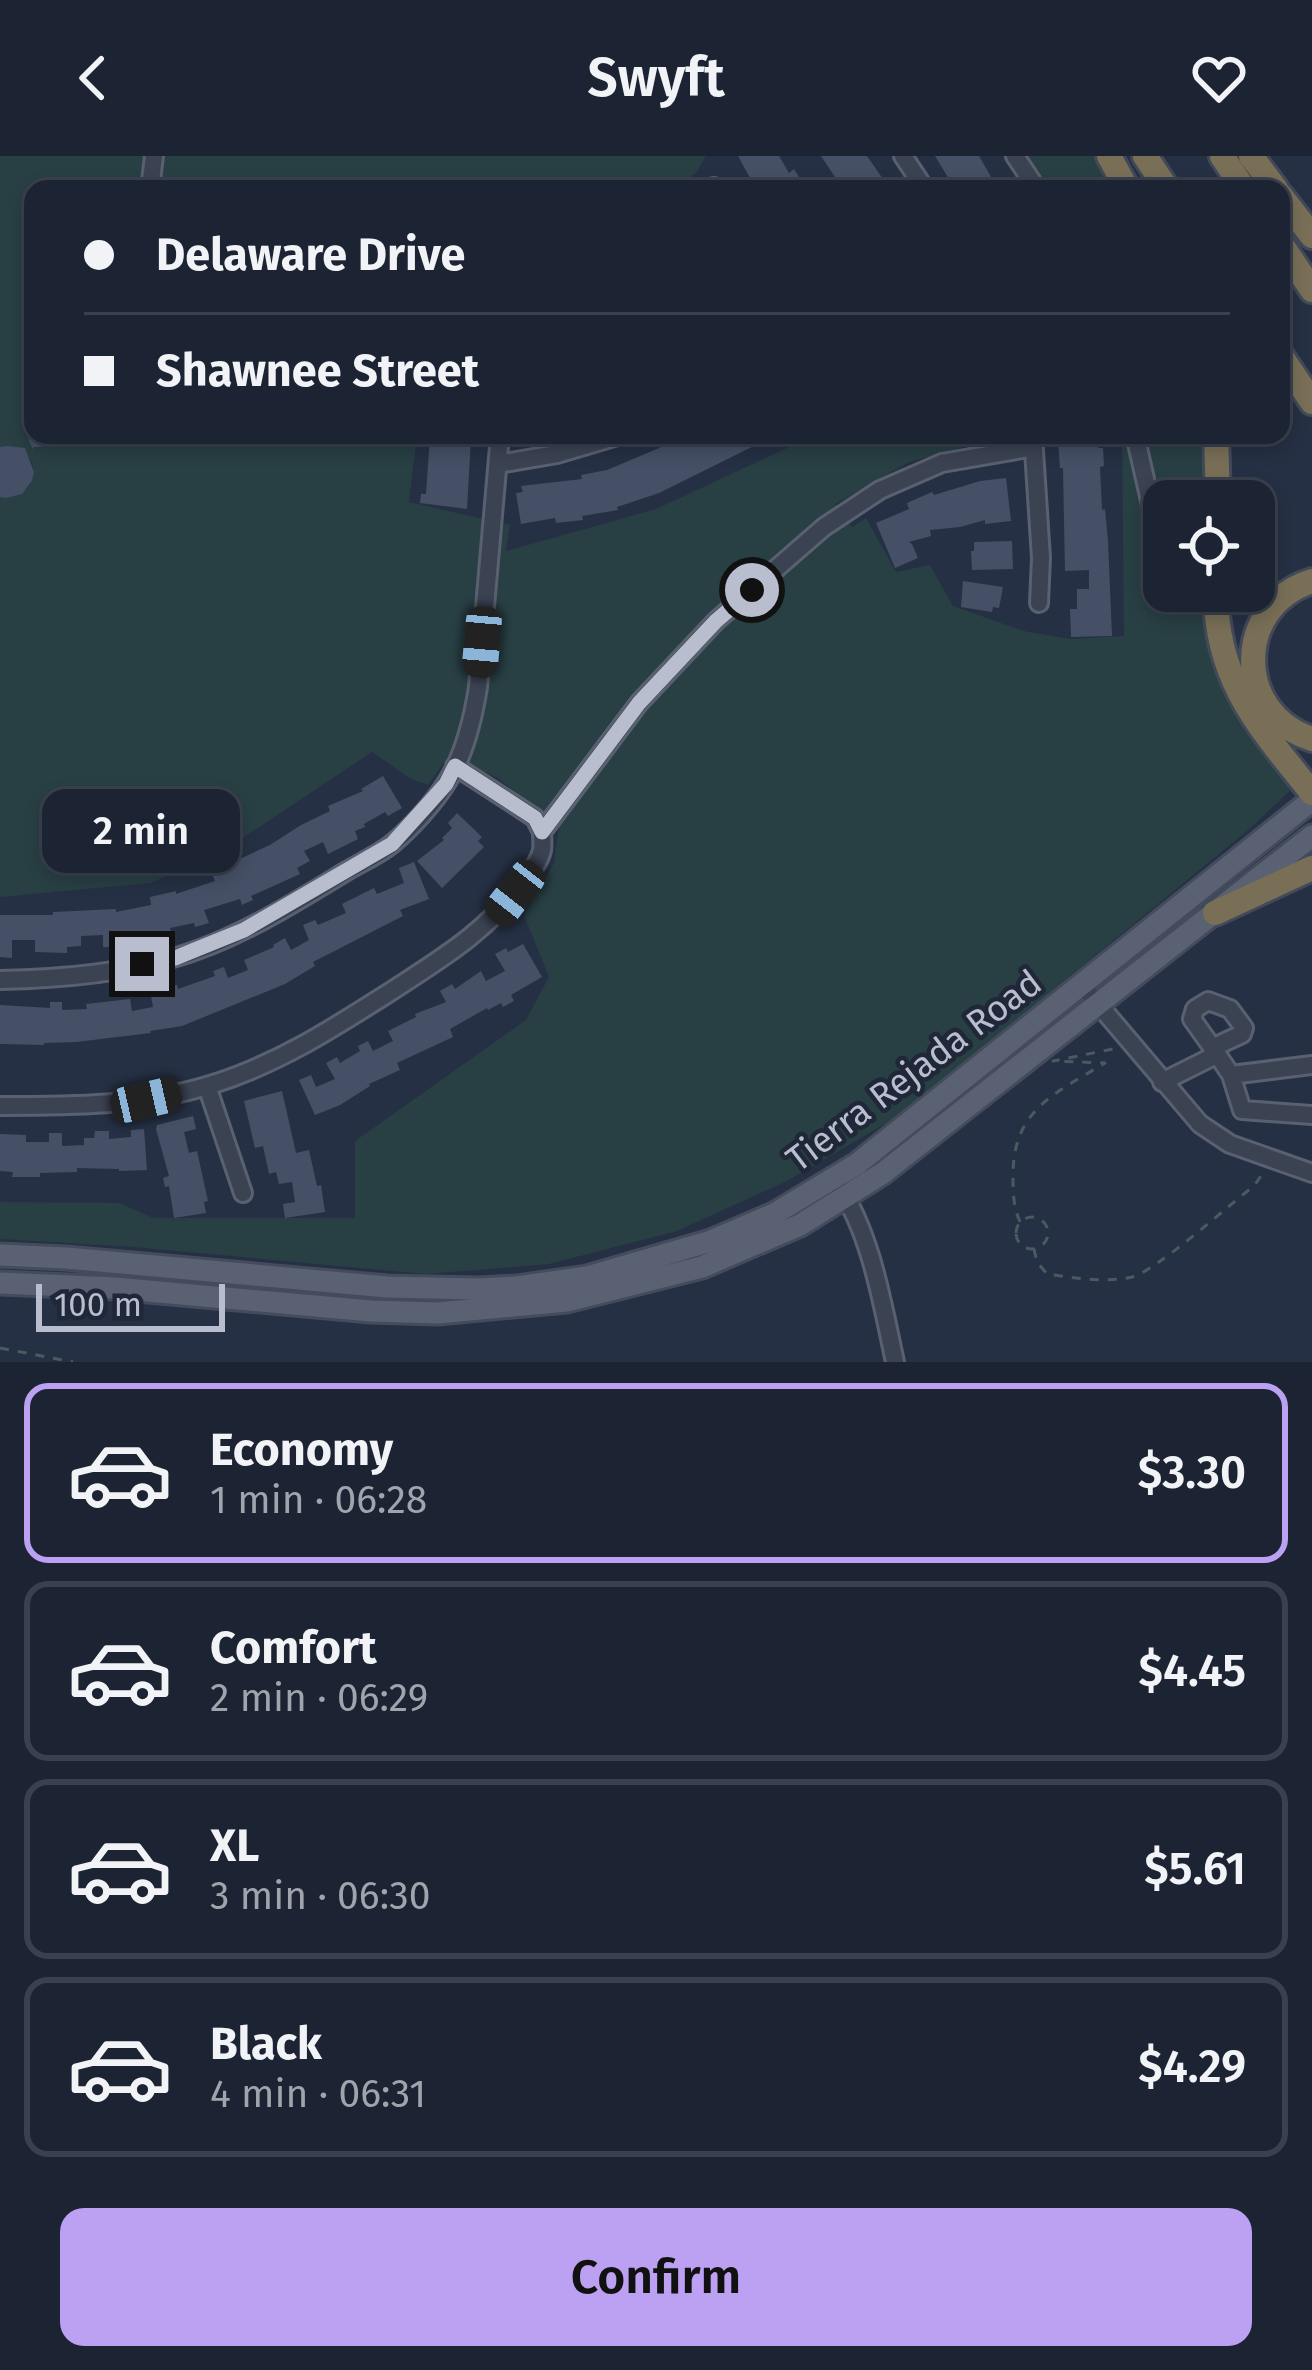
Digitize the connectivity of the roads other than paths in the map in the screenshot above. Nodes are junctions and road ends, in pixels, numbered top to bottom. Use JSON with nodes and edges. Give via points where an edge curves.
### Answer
{"nodes":[{"id":1,"x":1290,"y":208,"type":"edge"},
{"id":2,"x":1312,"y":236,"type":"edge"},
{"id":3,"x":1290,"y":257,"type":"edge"},
{"id":4,"x":1312,"y":290,"type":"edge"},
{"id":5,"x":1290,"y":369,"type":"edge"},
{"id":6,"x":1312,"y":402,"type":"edge"},
{"id":7,"x":499,"y":444,"type":"edge"},
{"id":8,"x":591,"y":444,"type":"edge"},
{"id":9,"x":1022,"y":444,"type":"edge"},
{"id":10,"x":1034,"y":444,"type":"edge"},
{"id":11,"x":1137,"y":444,"type":"edge"},
{"id":12,"x":1216,"y":444,"type":"edge"},
{"id":13,"x":498,"y":464,"type":"junction"},
{"id":14,"x":1145,"y":480,"type":"edge"},
{"id":15,"x":1217,"y":480,"type":"edge"},
{"id":16,"x":1312,"y":581,"type":"edge"},
{"id":17,"x":1039,"y":603,"type":"dead end"},
{"id":18,"x":1216,"y":612,"type":"edge"},
{"id":19,"x":1312,"y":739,"type":"edge"},
{"id":20,"x":455,"y":766,"type":"junction"},
{"id":21,"x":1312,"y":797,"type":"edge"},
{"id":22,"x":542,"y":832,"type":"junction"},
{"id":23,"x":1312,"y":836,"type":"edge"},
{"id":24,"x":1312,"y":868,"type":"edge"},
{"id":25,"x":1215,"y":913,"type":"junction"},
{"id":26,"x":0,"y":980,"type":"edge"},
{"id":27,"x":1082,"y":985,"type":"junction"},
{"id":28,"x":1098,"y":1004,"type":"junction"},
{"id":29,"x":1312,"y":1065,"type":"edge"},
{"id":30,"x":1231,"y":1075,"type":"junction"},
{"id":31,"x":1162,"y":1082,"type":"junction"},
{"id":32,"x":208,"y":1086,"type":"junction"},
{"id":33,"x":0,"y":1106,"type":"edge"},
{"id":34,"x":1312,"y":1115,"type":"edge"},
{"id":35,"x":1312,"y":1173,"type":"edge"},
{"id":36,"x":840,"y":1188,"type":"junction"},
{"id":37,"x":243,"y":1193,"type":"dead end"},
{"id":38,"x":0,"y":1255,"type":"edge"},
{"id":39,"x":0,"y":1283,"type":"edge"},
{"id":40,"x":895,"y":1362,"type":"edge"}],
"edges":[{"from":1,"to":2,"type":"highway"},
{"from":3,"to":4,"type":"highway"},
{"from":5,"to":6,"type":"highway"},
{"from":7,"to":13,"type":"street"},
{"from":8,"to":13,"type":"street"},
{"from":9,"to":22,"type":"street","via":[[942,464],[845,511],[716,621],[639,703]]},
{"from":10,"to":17,"type":"street"},
{"from":11,"to":14,"type":"street"},
{"from":12,"to":15,"type":"highway"},
{"from":13,"to":20,"type":"street","via":[[478,687]]},
{"from":16,"to":19,"type":"highway","via":[[1264,617],[1252,670],[1276,718]]},
{"from":18,"to":21,"type":"highway","via":[[1234,686]]},
{"from":20,"to":22,"type":"street","via":[[535,818]]},
{"from":20,"to":26,"type":"street","via":[[392,844],[244,930],[175,958]]},
{"from":21,"to":27,"type":"main road","name":"Tierra Rejada Road"},
{"from":22,"to":32,"type":"street","via":[[530,873],[467,942],[320,1037]]},
{"from":23,"to":25,"type":"main road","name":"Tierra Rejada Road"},
{"from":24,"to":25,"type":"highway"},
{"from":25,"to":28,"type":"main road","name":"Tierra Rejada Road"},
{"from":27,"to":28,"type":"street"},
{"from":27,"to":36,"type":"main road","name":"Tierra Rejada Road","via":[[857,1164]]},
{"from":28,"to":31,"type":"street"},
{"from":28,"to":36,"type":"main road","name":"Tierra Rejada Road","via":[[883,1173]]},
{"from":29,"to":30,"type":"street"},
{"from":30,"to":31,"type":"street","via":[[1215,1052]]},
{"from":30,"to":34,"type":"street","via":[[1242,1111]]},
{"from":31,"to":35,"type":"street","via":[[1230,1144]]},
{"from":32,"to":33,"type":"street","via":[[128,1102]]},
{"from":32,"to":37,"type":"street"},
{"from":36,"to":38,"type":"main road","name":"Tierra Rejada Road","via":[[711,1241],[587,1277],[518,1287],[387,1287]]},
{"from":36,"to":39,"type":"main road","name":"Tierra Rejada Road","via":[[800,1225],[702,1267],[528,1307],[371,1311]]},
{"from":36,"to":40,"type":"street","via":[[866,1247]]}]}
